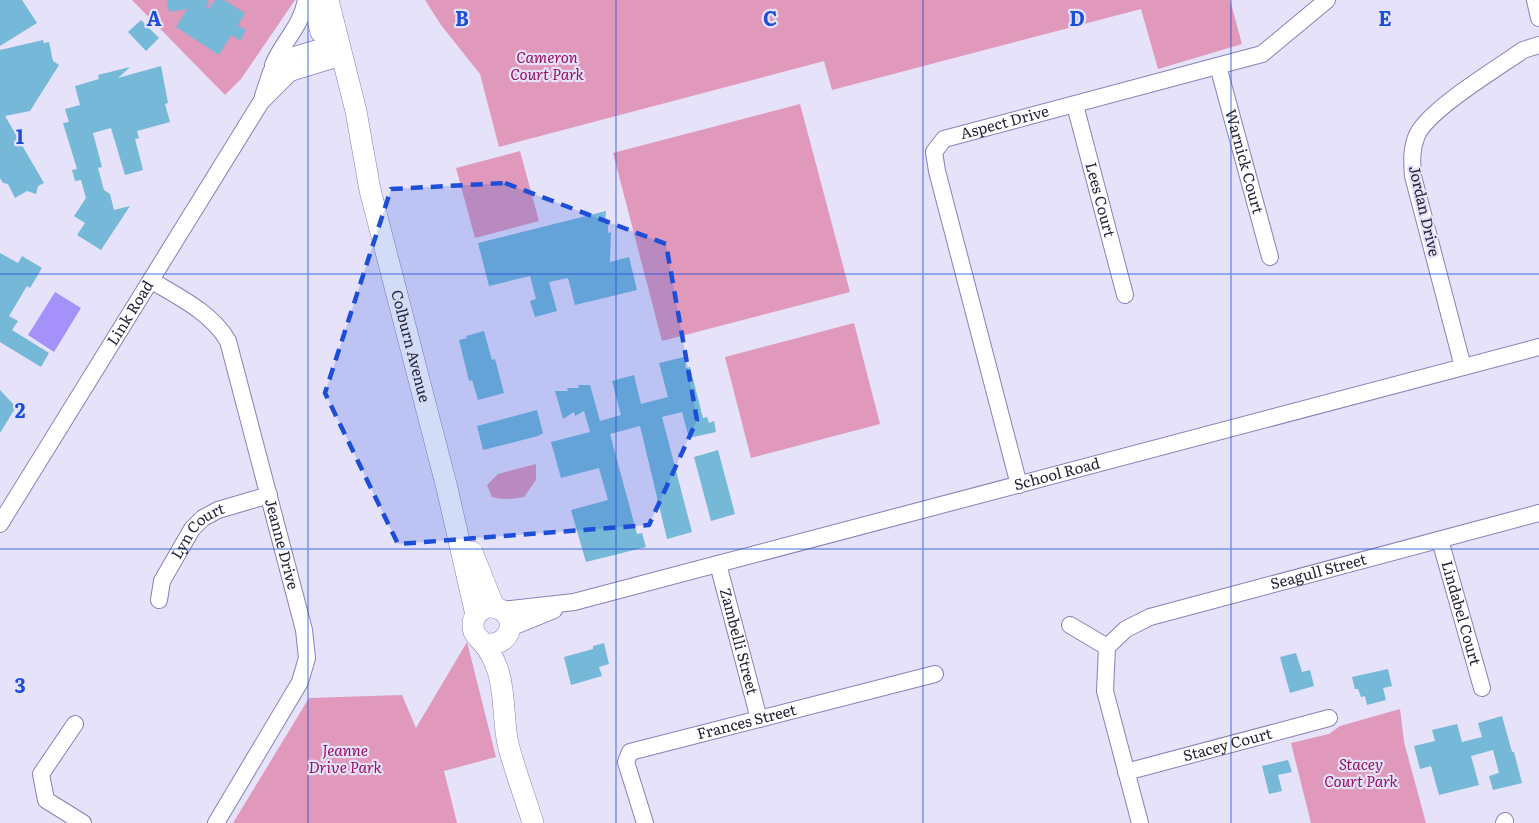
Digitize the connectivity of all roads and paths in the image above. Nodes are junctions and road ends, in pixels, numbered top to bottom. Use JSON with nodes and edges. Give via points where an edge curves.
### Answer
{"nodes":[{"id":1,"x":306,"y":0,"type":"edge"},
{"id":2,"x":313,"y":0,"type":"edge"},
{"id":3,"x":328,"y":0,"type":"edge"},
{"id":4,"x":1327,"y":0,"type":"edge"},
{"id":5,"x":1535,"y":0,"type":"edge"},
{"id":6,"x":1539,"y":18,"type":"edge"},
{"id":7,"x":1539,"y":45,"type":"edge"},
{"id":8,"x":333,"y":51,"type":"junction"},
{"id":9,"x":1218,"y":66,"type":"junction"},
{"id":10,"x":271,"y":72,"type":"junction"},
{"id":11,"x":261,"y":102,"type":"junction"},
{"id":12,"x":1075,"y":105,"type":"junction"},
{"id":13,"x":1270,"y":257,"type":"dead end"},
{"id":14,"x":152,"y":280,"type":"junction"},
{"id":15,"x":1125,"y":295,"type":"dead end"},
{"id":16,"x":1539,"y":347,"type":"edge"},
{"id":17,"x":1463,"y":367,"type":"junction"},
{"id":18,"x":1019,"y":485,"type":"junction"},
{"id":19,"x":269,"y":495,"type":"junction"},
{"id":20,"x":1539,"y":513,"type":"edge"},
{"id":21,"x":0,"y":524,"type":"edge"},
{"id":22,"x":1440,"y":540,"type":"junction"},
{"id":23,"x":718,"y":564,"type":"junction"},
{"id":24,"x":159,"y":600,"type":"dead end"},
{"id":25,"x":497,"y":620,"type":"junction"},
{"id":26,"x":1070,"y":625,"type":"dead end"},
{"id":27,"x":483,"y":643,"type":"junction"},
{"id":28,"x":1107,"y":647,"type":"junction"},
{"id":29,"x":935,"y":674,"type":"dead end"},
{"id":30,"x":1482,"y":688,"type":"dead end"},
{"id":31,"x":759,"y":718,"type":"junction"},
{"id":32,"x":1329,"y":718,"type":"dead end"},
{"id":33,"x":75,"y":724,"type":"dead end"},
{"id":34,"x":1126,"y":772,"type":"junction"},
{"id":35,"x":83,"y":823,"type":"edge"},
{"id":36,"x":216,"y":823,"type":"edge"},
{"id":37,"x":534,"y":823,"type":"edge"},
{"id":38,"x":645,"y":823,"type":"edge"},
{"id":39,"x":1140,"y":823,"type":"edge"}],
"edges":[{"from":1,"to":10,"type":"street","name":"Link Road","via":[[296,29],[279,52]]},
{"from":2,"to":8,"type":"main road","name":"Colburn Avenue"},
{"from":3,"to":8,"type":"main road","name":"Colburn Avenue"},
{"from":4,"to":9,"type":"street","name":"Aspect Drive","via":[[1262,54]]},
{"from":5,"to":6,"type":"street"},
{"from":7,"to":17,"type":"street","name":"Jordan Drive","via":[[1524,50],[1430,116],[1411,155],[1413,176]]},
{"from":8,"to":10,"type":"street","via":[[288,57]]},
{"from":8,"to":11,"type":"street","name":"Link Road","via":[[290,73]]},
{"from":8,"to":25,"type":"main road","name":"Colburn Avenue","via":[[356,111],[370,190],[451,502]]},
{"from":9,"to":12,"type":"street","name":"Aspect Drive"},
{"from":9,"to":13,"type":"street","name":"Warnick Court"},
{"from":10,"to":11,"type":"street","name":"Link Road"},
{"from":11,"to":14,"type":"street","name":"Link Road"},
{"from":12,"to":15,"type":"street","name":"Lees Court"},
{"from":12,"to":18,"type":"street","name":"Aspect Drive","via":[[944,139],[934,152]]},
{"from":14,"to":19,"type":"street","name":"Jeanne Drive","via":[[212,320],[228,341]]},
{"from":14,"to":21,"type":"street","name":"Link Road"},
{"from":16,"to":17,"type":"street","name":"School Road"},
{"from":17,"to":18,"type":"street","name":"School Road"},
{"from":18,"to":23,"type":"street","name":"School Road"},
{"from":19,"to":24,"type":"street","name":"Lyn Court","via":[[203,518],[192,529],[162,581]]},
{"from":19,"to":36,"type":"street","name":"Jeanne Drive","via":[[304,630],[307,658],[289,702]]},
{"from":20,"to":22,"type":"street","name":"Seagull Street"},
{"from":22,"to":28,"type":"street","name":"Seagull Street","via":[[1150,617],[1126,629]]},
{"from":22,"to":30,"type":"street","name":"Lindabel Court"},
{"from":23,"to":25,"type":"street","name":"School Road"},
{"from":23,"to":31,"type":"street","name":"Zambelli Street"},
{"from":25,"to":27,"type":"main road","via":[[495,644]]},
{"from":25,"to":27,"type":"main road","name":"Colburn Avenue","via":[[472,627]]},
{"from":25,"to":37,"type":"main road","name":"Colburn Avenue"},
{"from":26,"to":28,"type":"street"},
{"from":27,"to":37,"type":"main road","name":"Colburn Avenue","via":[[500,676],[508,744]]},
{"from":28,"to":34,"type":"street","via":[[1105,691]]},
{"from":29,"to":31,"type":"street","name":"Frances Street"},
{"from":31,"to":38,"type":"street","name":"Frances Street","via":[[630,752],[626,762]]},
{"from":32,"to":34,"type":"street","name":"Stacey Court"},
{"from":33,"to":35,"type":"street","via":[[41,774],[46,800]]},
{"from":34,"to":39,"type":"street"}]}
